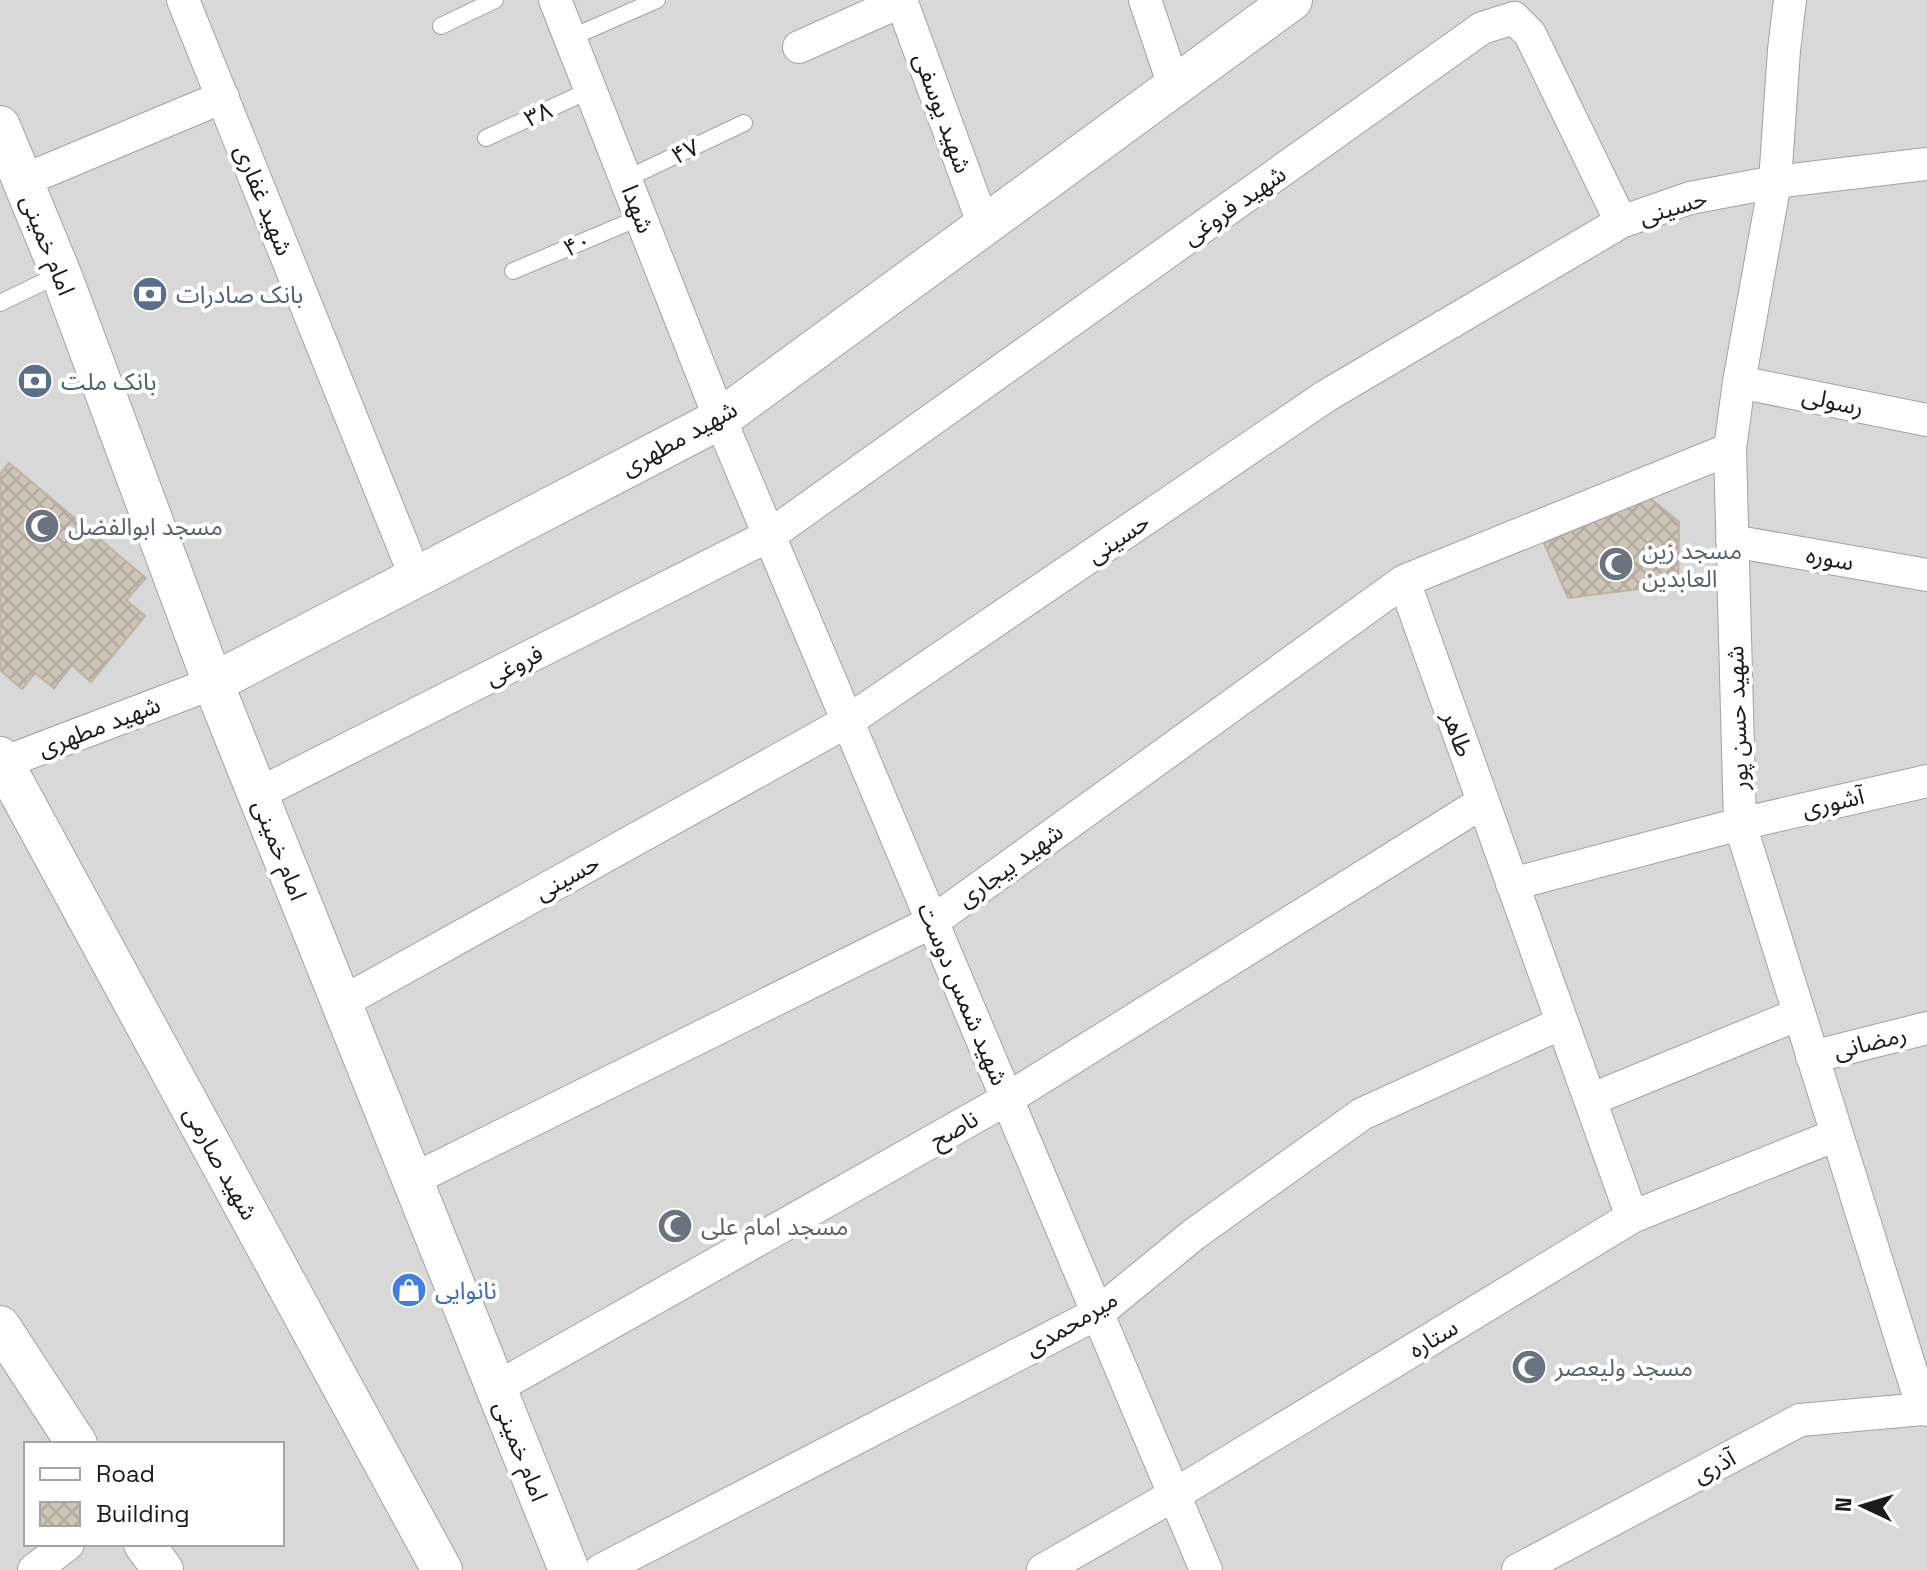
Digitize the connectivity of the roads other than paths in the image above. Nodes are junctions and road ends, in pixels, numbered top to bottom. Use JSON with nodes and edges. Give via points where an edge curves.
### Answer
{"nodes":[{"id":1,"x":183,"y":0,"type":"edge"},
{"id":2,"x":495,"y":0,"type":"edge"},
{"id":3,"x":555,"y":0,"type":"edge"},
{"id":4,"x":657,"y":0,"type":"edge"},
{"id":5,"x":902,"y":0,"type":"edge"},
{"id":6,"x":1145,"y":0,"type":"edge"},
{"id":7,"x":1292,"y":0,"type":"edge"},
{"id":8,"x":1790,"y":0,"type":"edge"},
{"id":9,"x":441,"y":26,"type":"dead end"},
{"id":10,"x":570,"y":38,"type":"junction"},
{"id":11,"x":799,"y":47,"type":"dead end"},
{"id":12,"x":1174,"y":86,"type":"junction"},
{"id":13,"x":590,"y":90,"type":"junction"},
{"id":14,"x":223,"y":97,"type":"junction"},
{"id":15,"x":744,"y":123,"type":"dead end"},
{"id":16,"x":0,"y":126,"type":"edge"},
{"id":17,"x":486,"y":138,"type":"dead end"},
{"id":18,"x":1927,"y":164,"type":"edge"},
{"id":19,"x":626,"y":179,"type":"junction"},
{"id":20,"x":22,"y":181,"type":"junction"},
{"id":21,"x":1775,"y":182,"type":"junction"},
{"id":22,"x":641,"y":217,"type":"junction"},
{"id":23,"x":1621,"y":222,"type":"junction"},
{"id":24,"x":984,"y":226,"type":"junction"},
{"id":25,"x":513,"y":271,"type":"dead end"},
{"id":26,"x":61,"y":274,"type":"junction"},
{"id":27,"x":0,"y":303,"type":"edge"},
{"id":28,"x":1739,"y":382,"type":"junction"},
{"id":29,"x":720,"y":419,"type":"junction"},
{"id":30,"x":1927,"y":420,"type":"edge"},
{"id":31,"x":1730,"y":449,"type":"junction"},
{"id":32,"x":770,"y":535,"type":"junction"},
{"id":33,"x":1732,"y":541,"type":"junction"},
{"id":34,"x":1927,"y":575,"type":"edge"},
{"id":35,"x":416,"y":578,"type":"junction"},
{"id":36,"x":1404,"y":581,"type":"junction"},
{"id":37,"x":213,"y":683,"type":"junction"},
{"id":38,"x":848,"y":721,"type":"junction"},
{"id":39,"x":1,"y":761,"type":"edge"},
{"id":40,"x":1927,"y":781,"type":"edge"},
{"id":41,"x":258,"y":794,"type":"junction"},
{"id":42,"x":1483,"y":802,"type":"junction"},
{"id":43,"x":1740,"y":824,"type":"junction"},
{"id":44,"x":1512,"y":884,"type":"junction"},
{"id":45,"x":932,"y":922,"type":"junction"},
{"id":46,"x":341,"y":1003,"type":"junction"},
{"id":47,"x":1799,"y":1014,"type":"junction"},
{"id":48,"x":1562,"y":1023,"type":"junction"},
{"id":49,"x":1927,"y":1028,"type":"edge"},
{"id":50,"x":1812,"y":1057,"type":"junction"},
{"id":51,"x":1007,"y":1099,"type":"junction"},
{"id":52,"x":1590,"y":1100,"type":"junction"},
{"id":53,"x":1836,"y":1135,"type":"junction"},
{"id":54,"x":412,"y":1180,"type":"junction"},
{"id":55,"x":1632,"y":1217,"type":"junction"},
{"id":56,"x":1098,"y":1313,"type":"junction"},
{"id":57,"x":0,"y":1326,"type":"edge"},
{"id":58,"x":496,"y":1388,"type":"junction"},
{"id":59,"x":1925,"y":1410,"type":"edge"},
{"id":60,"x":76,"y":1442,"type":"edge"},
{"id":61,"x":1174,"y":1495,"type":"junction"},
{"id":62,"x":65,"y":1546,"type":"edge"},
{"id":63,"x":145,"y":1546,"type":"edge"},
{"id":64,"x":34,"y":1570,"type":"edge"},
{"id":65,"x":163,"y":1570,"type":"edge"},
{"id":66,"x":442,"y":1570,"type":"edge"},
{"id":67,"x":569,"y":1570,"type":"edge"},
{"id":68,"x":601,"y":1570,"type":"edge"},
{"id":69,"x":1043,"y":1570,"type":"edge"},
{"id":70,"x":1206,"y":1570,"type":"edge"},
{"id":71,"x":1518,"y":1570,"type":"edge"}],
"edges":[{"from":1,"to":14,"type":"street","name":"شهید غفاری"},
{"from":2,"to":9,"type":"lane"},
{"from":3,"to":10,"type":"street","name":"شهدا"},
{"from":4,"to":10,"type":"lane"},
{"from":5,"to":11,"type":"street"},
{"from":5,"to":24,"type":"street","name":"شهید یوسفی"},
{"from":6,"to":12,"type":"street"},
{"from":7,"to":12,"type":"street","name":"شهید مطهری"},
{"from":8,"to":21,"type":"street","name":"شهید حسن پور"},
{"from":10,"to":13,"type":"street","name":"شهدا"},
{"from":12,"to":24,"type":"street","name":"شهید مطهری"},
{"from":13,"to":17,"type":"lane","name":"۳۸"},
{"from":13,"to":19,"type":"street","name":"شهدا"},
{"from":14,"to":20,"type":"street"},
{"from":14,"to":35,"type":"street","name":"شهید غفاری"},
{"from":15,"to":19,"type":"lane","name":"۴۷"},
{"from":16,"to":20,"type":"street","name":"امام خمینی"},
{"from":18,"to":21,"type":"street","name":"حسینی"},
{"from":19,"to":22,"type":"street","name":"شهدا"},
{"from":20,"to":26,"type":"street","name":"امام خمینی"},
{"from":21,"to":23,"type":"street","name":"حسینی","via":[[1690,198]]},
{"from":21,"to":28,"type":"street","name":"شهید حسن پور"},
{"from":22,"to":25,"type":"lane","name":"۴۰"},
{"from":22,"to":29,"type":"street","name":"شهدا"},
{"from":23,"to":32,"type":"street","name":"شهید فروغی","via":[[1530,34],[1514,18],[1482,28]]},
{"from":23,"to":38,"type":"street","name":"حسینی","via":[[1326,396]]},
{"from":24,"to":29,"type":"street","name":"شهید مطهری"},
{"from":26,"to":27,"type":"lane"},
{"from":26,"to":37,"type":"street","name":"امام خمینی"},
{"from":28,"to":30,"type":"street","name":"رسولی"},
{"from":28,"to":31,"type":"street","name":"شهید حسن پور"},
{"from":29,"to":32,"type":"street","name":"شهید شمس دوست"},
{"from":29,"to":35,"type":"street","name":"شهید مطهری"},
{"from":31,"to":33,"type":"street","name":"شهید حسن پور"},
{"from":31,"to":36,"type":"street"},
{"from":32,"to":38,"type":"street","name":"شهید شمس دوست"},
{"from":32,"to":41,"type":"street","name":"فروغی"},
{"from":33,"to":34,"type":"street","name":"سوره"},
{"from":33,"to":43,"type":"street","name":"شهید حسن پور"},
{"from":35,"to":37,"type":"street","name":"شهید مطهری"},
{"from":36,"to":42,"type":"street","name":"طاهر"},
{"from":36,"to":45,"type":"street","name":"شهید بیجاری"},
{"from":37,"to":39,"type":"street","name":"شهید مطهری"},
{"from":37,"to":41,"type":"street","name":"امام خمینی"},
{"from":38,"to":45,"type":"street","name":"شهید شمس دوست"},
{"from":38,"to":46,"type":"street","name":"حسینی"},
{"from":39,"to":66,"type":"street","name":"شهید صارمی"},
{"from":40,"to":43,"type":"street","name":"آشوری"},
{"from":41,"to":46,"type":"street","name":"امام خمینی"},
{"from":42,"to":44,"type":"street","name":"طاهر"},
{"from":42,"to":51,"type":"street","name":"ناصح"},
{"from":43,"to":44,"type":"street","name":"آشوری"},
{"from":43,"to":47,"type":"street","name":"شهید حسن پور"},
{"from":44,"to":48,"type":"street","name":"طاهر"},
{"from":45,"to":51,"type":"street","name":"شهید شمس دوست"},
{"from":45,"to":54,"type":"street","name":"شهید بیجاری"},
{"from":46,"to":54,"type":"street","name":"امام خمینی"},
{"from":47,"to":50,"type":"street","name":"شهید حسن پور"},
{"from":47,"to":52,"type":"street"},
{"from":48,"to":52,"type":"street","name":"طاهر"},
{"from":48,"to":56,"type":"street","name":"میرمحمدی","via":[[1362,1114],[1193,1235]]},
{"from":49,"to":50,"type":"street","name":"رمضانی"},
{"from":50,"to":53,"type":"street","name":"شهید حسن پور"},
{"from":51,"to":56,"type":"street","name":"شهید شمس دوست"},
{"from":51,"to":58,"type":"street","name":"ناصح"},
{"from":52,"to":55,"type":"street","name":"طاهر"},
{"from":53,"to":55,"type":"street","name":"ستاره"},
{"from":53,"to":59,"type":"street","name":"شهید حسن پور"},
{"from":54,"to":58,"type":"street","name":"امام خمینی"},
{"from":55,"to":61,"type":"street","name":"ستاره"},
{"from":56,"to":61,"type":"street","name":"شهید شمس دوست"},
{"from":56,"to":68,"type":"street","name":"میرمحمدی"},
{"from":57,"to":60,"type":"street"},
{"from":58,"to":67,"type":"street","name":"امام خمینی"},
{"from":59,"to":71,"type":"street","name":"آذری","via":[[1800,1420]]},
{"from":61,"to":69,"type":"street","name":"ستاره"},
{"from":61,"to":70,"type":"street","name":"شهید شمس دوست"},
{"from":62,"to":64,"type":"street"},
{"from":63,"to":65,"type":"street"}]}
